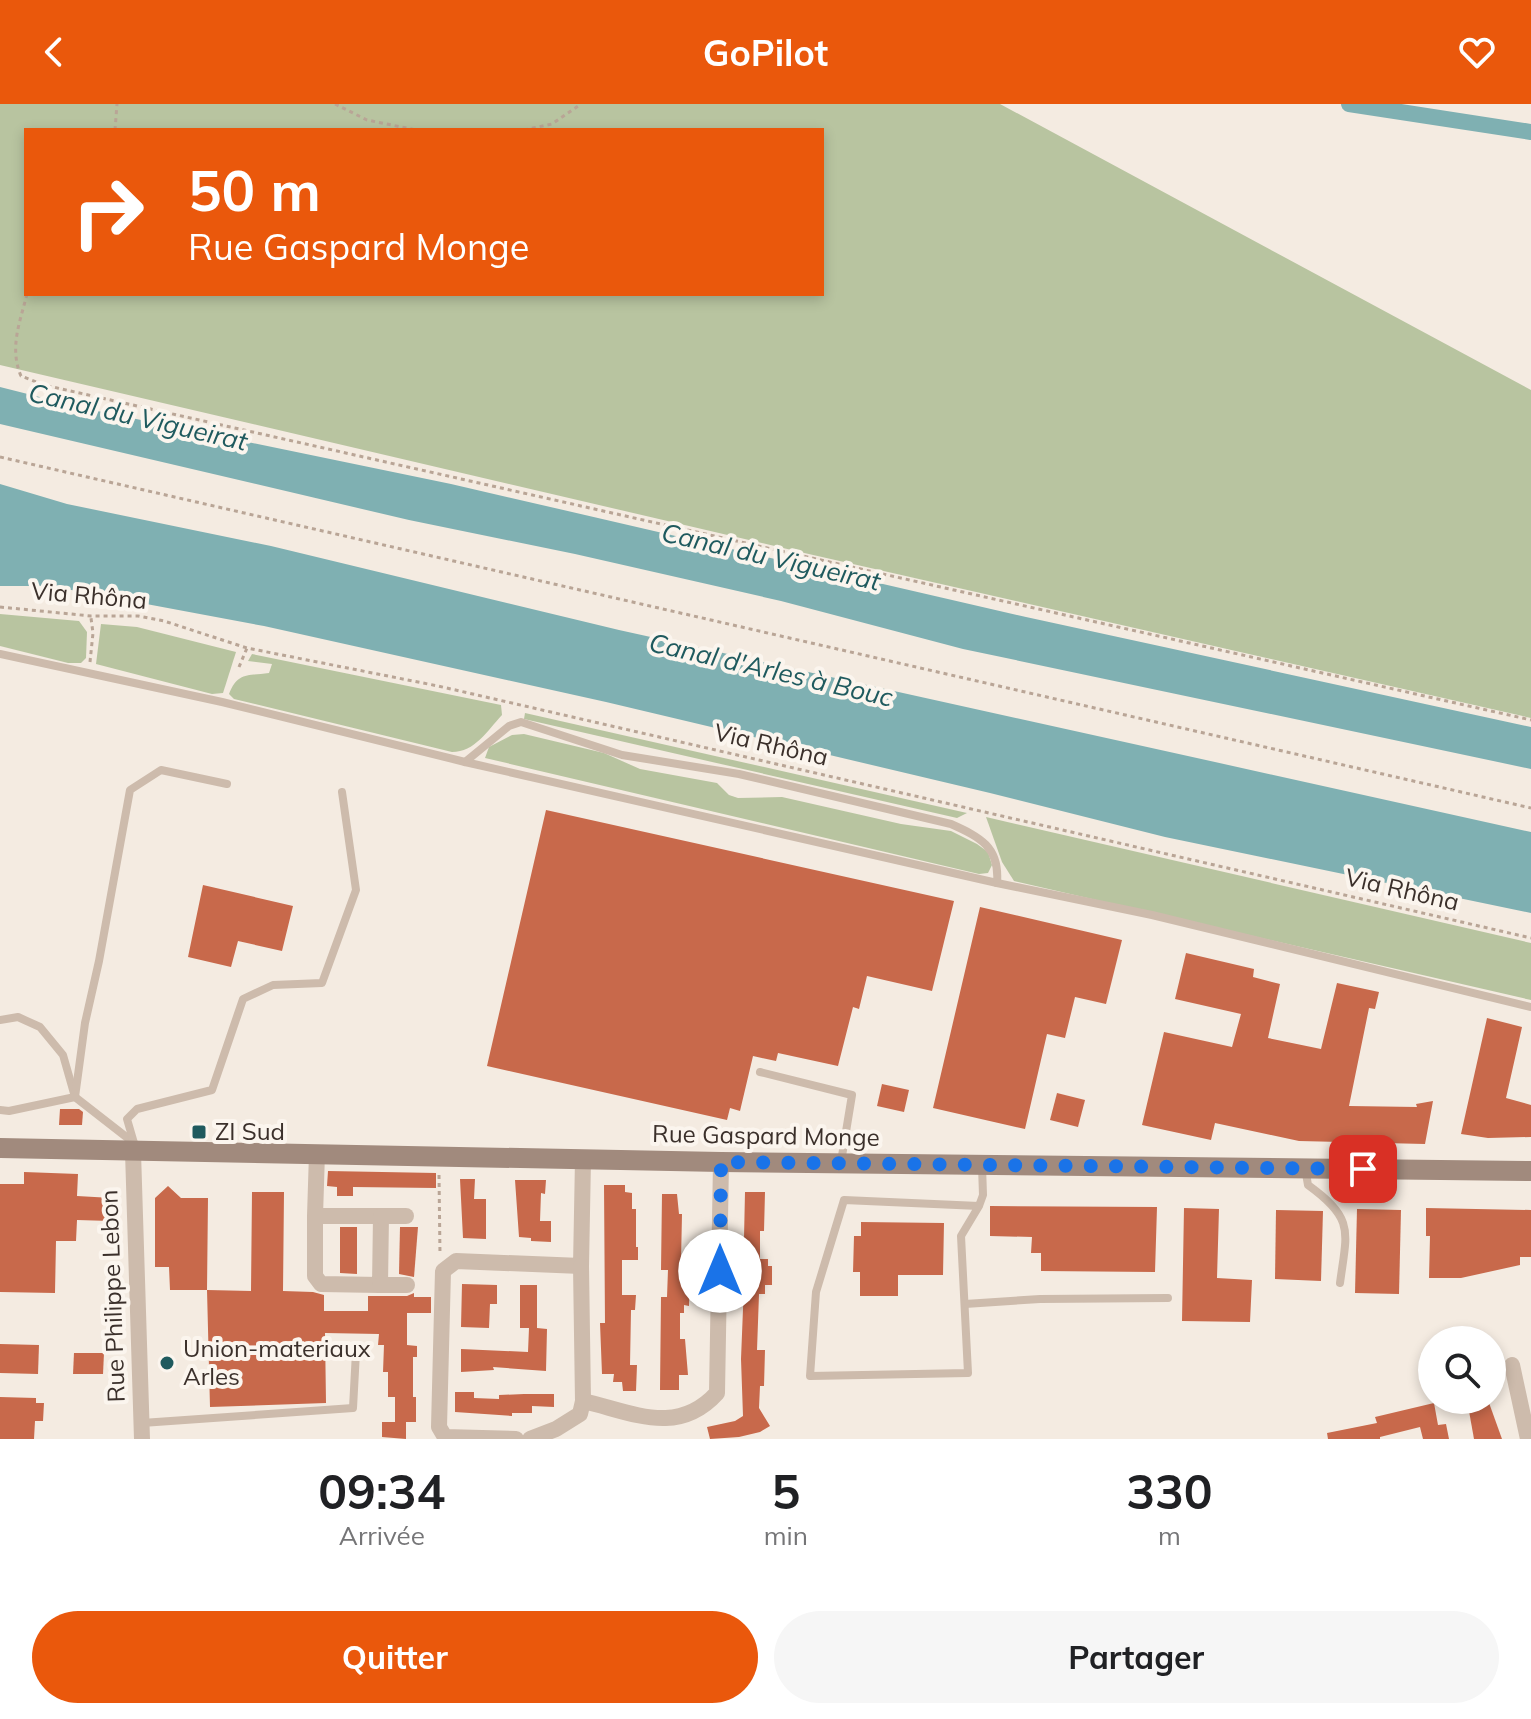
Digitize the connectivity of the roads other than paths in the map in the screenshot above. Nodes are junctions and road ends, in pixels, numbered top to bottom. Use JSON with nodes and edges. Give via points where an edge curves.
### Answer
{"nodes":[{"id":1,"x":0,"y":654,"type":"edge"},
{"id":2,"x":465,"y":762,"type":"junction"},
{"id":3,"x":227,"y":784,"type":"dead end"},
{"id":4,"x":342,"y":792,"type":"dead end"},
{"id":5,"x":997,"y":883,"type":"junction"},
{"id":6,"x":1531,"y":1007,"type":"edge"},
{"id":7,"x":0,"y":1020,"type":"edge"},
{"id":8,"x":760,"y":1072,"type":"dead end"},
{"id":9,"x":75,"y":1097,"type":"junction"},
{"id":10,"x":0,"y":1110,"type":"edge"},
{"id":11,"x":0,"y":1148,"type":"edge"},
{"id":12,"x":134,"y":1148,"type":"junction"},
{"id":13,"x":317,"y":1153,"type":"junction"},
{"id":14,"x":583,"y":1159,"type":"junction"},
{"id":15,"x":721,"y":1162,"type":"junction"},
{"id":16,"x":841,"y":1163,"type":"junction"},
{"id":17,"x":981,"y":1165,"type":"junction"},
{"id":18,"x":1304,"y":1168,"type":"junction"},
{"id":19,"x":1531,"y":1171,"type":"edge"},
{"id":20,"x":979,"y":1206,"type":"junction"},
{"id":21,"x":315,"y":1216,"type":"junction"},
{"id":22,"x":381,"y":1216,"type":"junction"},
{"id":23,"x":406,"y":1216,"type":"dead end"},
{"id":24,"x":581,"y":1266,"type":"junction"},
{"id":25,"x":1340,"y":1283,"type":"dead end"},
{"id":26,"x":380,"y":1285,"type":"junction"},
{"id":27,"x":407,"y":1285,"type":"dead end"},
{"id":28,"x":1168,"y":1298,"type":"dead end"},
{"id":29,"x":965,"y":1304,"type":"junction"},
{"id":30,"x":356,"y":1352,"type":"dead end"},
{"id":31,"x":1512,"y":1365,"type":"dead end"},
{"id":32,"x":583,"y":1401,"type":"junction"},
{"id":33,"x":141,"y":1431,"type":"edge"},
{"id":34,"x":516,"y":1439,"type":"edge"},
{"id":35,"x":530,"y":1439,"type":"edge"},
{"id":36,"x":1528,"y":1439,"type":"edge"}],
"edges":[{"from":1,"to":2,"type":"lane"},
{"from":2,"to":5,"type":"lane"},
{"from":2,"to":5,"type":"lane","via":[[493,737],[521,722],[622,755],[739,774],[951,824],[981,838],[994,857]]},
{"from":3,"to":9,"type":"lane","via":[[161,770],[130,790]]},
{"from":4,"to":12,"type":"lane","via":[[356,890],[322,983],[273,985],[243,999],[212,1090],[137,1109],[127,1119]]},
{"from":5,"to":6,"type":"lane"},
{"from":7,"to":9,"type":"lane","via":[[18,1017],[40,1027],[63,1055]]},
{"from":8,"to":16,"type":"lane","via":[[852,1095]]},
{"from":9,"to":10,"type":"lane"},
{"from":9,"to":12,"type":"lane"},
{"from":11,"to":12,"type":"street","name":"Rue Gaspard Monge"},
{"from":12,"to":13,"type":"street","name":"Rue Gaspard Monge"},
{"from":12,"to":33,"type":"street","name":"Rue Philippe Lebon"},
{"from":13,"to":14,"type":"street","name":"Rue Gaspard Monge"},
{"from":13,"to":21,"type":"street"},
{"from":14,"to":15,"type":"street","name":"Rue Gaspard Monge"},
{"from":14,"to":24,"type":"street"},
{"from":15,"to":16,"type":"street","name":"Rue Gaspard Monge"},
{"from":15,"to":32,"type":"street","via":[[717,1393],[672,1420]]},
{"from":16,"to":17,"type":"street","name":"Rue Gaspard Monge"},
{"from":17,"to":18,"type":"street","name":"Rue Gaspard Monge"},
{"from":17,"to":20,"type":"lane"},
{"from":18,"to":19,"type":"street","name":"Rue Gaspard Monge"},
{"from":18,"to":25,"type":"lane","via":[[1308,1185],[1332,1202],[1347,1229]]},
{"from":20,"to":29,"type":"lane","via":[[961,1236]]},
{"from":20,"to":29,"type":"lane","via":[[844,1200],[816,1292],[810,1376],[968,1373]]},
{"from":21,"to":22,"type":"street"},
{"from":21,"to":26,"type":"street","via":[[315,1276],[321,1284]]},
{"from":22,"to":23,"type":"street"},
{"from":22,"to":26,"type":"street"},
{"from":24,"to":32,"type":"street"},
{"from":24,"to":34,"type":"street","via":[[456,1261],[443,1271],[439,1427],[445,1437]]},
{"from":26,"to":27,"type":"street"},
{"from":28,"to":29,"type":"lane"},
{"from":30,"to":33,"type":"lane","via":[[353,1408]]},
{"from":31,"to":36,"type":"street"},
{"from":32,"to":35,"type":"street","via":[[580,1414]]}]}
